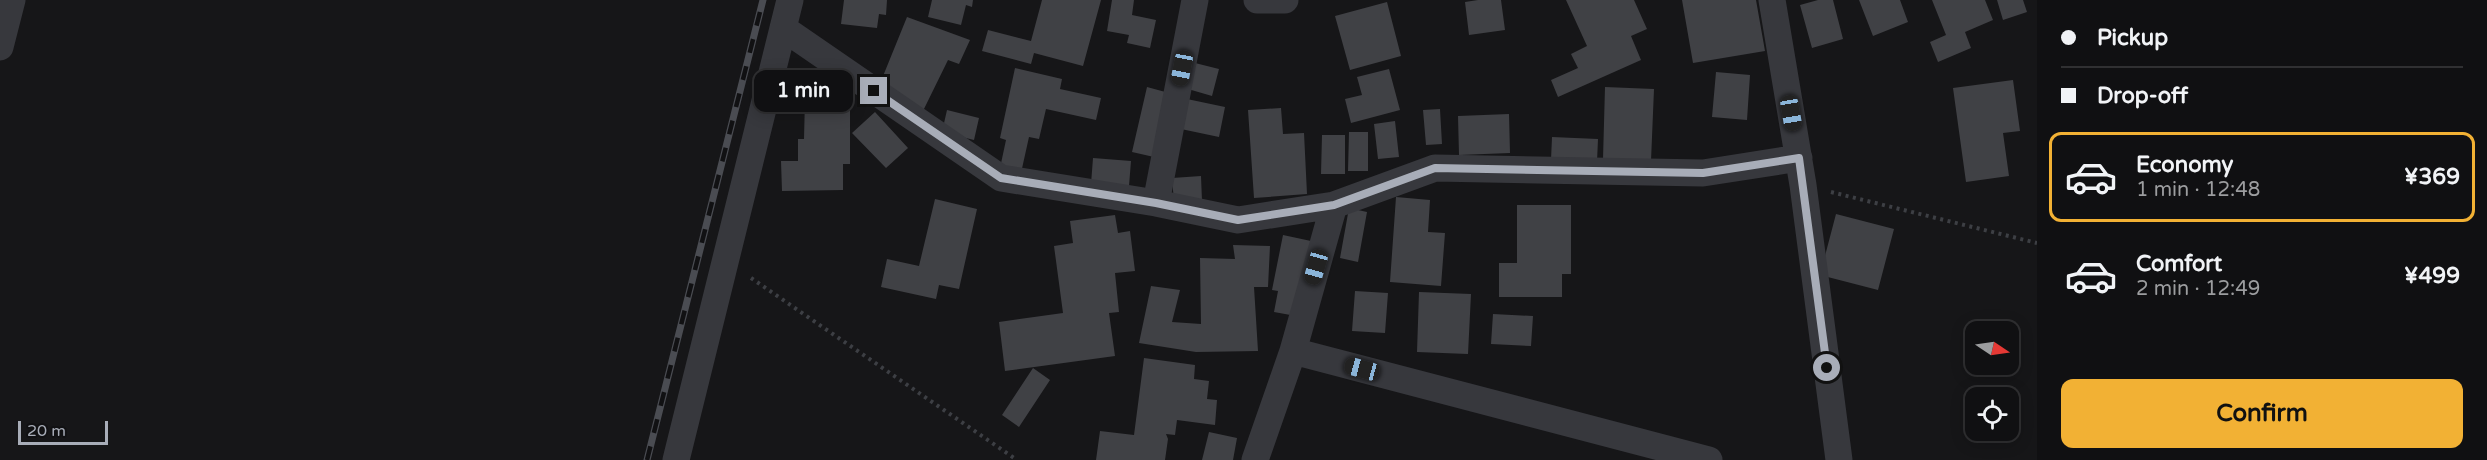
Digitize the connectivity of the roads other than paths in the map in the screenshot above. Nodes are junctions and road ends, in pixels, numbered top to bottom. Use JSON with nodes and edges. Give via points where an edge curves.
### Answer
{"nodes":[{"id":1,"x":790,"y":0,"type":"edge"},
{"id":2,"x":1195,"y":0,"type":"edge"},
{"id":3,"x":1257,"y":0,"type":"edge"},
{"id":4,"x":1285,"y":0,"type":"edge"},
{"id":5,"x":1772,"y":0,"type":"edge"},
{"id":6,"x":783,"y":28,"type":"junction"},
{"id":7,"x":1799,"y":158,"type":"junction"},
{"id":8,"x":1156,"y":203,"type":"junction"},
{"id":9,"x":1334,"y":205,"type":"junction"},
{"id":10,"x":1293,"y":351,"type":"junction"},
{"id":11,"x":676,"y":460,"type":"edge"},
{"id":12,"x":1255,"y":460,"type":"edge"},
{"id":13,"x":1709,"y":460,"type":"edge"},
{"id":14,"x":1839,"y":460,"type":"edge"}],
"edges":[{"from":1,"to":6,"type":"street"},
{"from":2,"to":8,"type":"street"},
{"from":3,"to":4,"type":"street"},
{"from":5,"to":7,"type":"street"},
{"from":6,"to":8,"type":"street","via":[[1001,178]]},
{"from":6,"to":11,"type":"street"},
{"from":7,"to":9,"type":"street","via":[[1703,173],[1435,168]]},
{"from":7,"to":14,"type":"street"},
{"from":8,"to":9,"type":"street","via":[[1238,220]]},
{"from":9,"to":10,"type":"street"},
{"from":10,"to":12,"type":"street"},
{"from":10,"to":13,"type":"street"}]}
